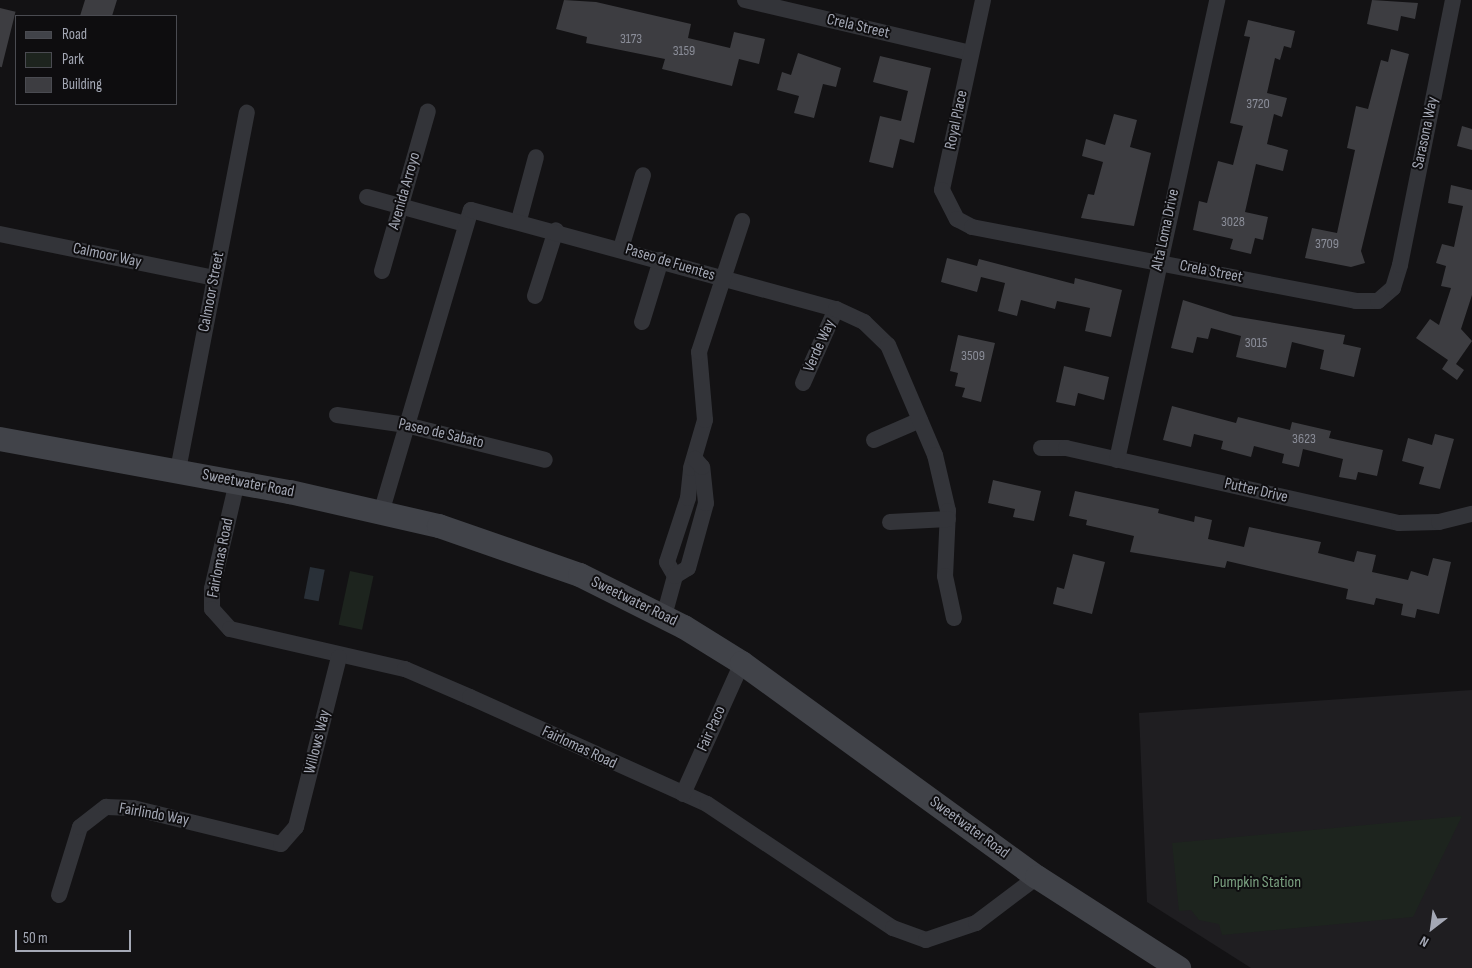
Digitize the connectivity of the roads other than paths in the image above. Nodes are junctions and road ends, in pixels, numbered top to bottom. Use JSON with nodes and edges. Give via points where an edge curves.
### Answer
{"nodes":[{"id":1,"x":745,"y":0,"type":"edge"},
{"id":2,"x":983,"y":0,"type":"edge"},
{"id":3,"x":1217,"y":0,"type":"edge"},
{"id":4,"x":1453,"y":0,"type":"edge"},
{"id":5,"x":971,"y":53,"type":"junction"},
{"id":6,"x":428,"y":111,"type":"dead end"},
{"id":7,"x":247,"y":113,"type":"dead end"},
{"id":8,"x":536,"y":158,"type":"dead end"},
{"id":9,"x":643,"y":175,"type":"dead end"},
{"id":10,"x":367,"y":197,"type":"dead end"},
{"id":11,"x":400,"y":205,"type":"junction"},
{"id":12,"x":519,"y":220,"type":"junction"},
{"id":13,"x":742,"y":221,"type":"dead end"},
{"id":14,"x":465,"y":224,"type":"junction"},
{"id":15,"x":972,"y":227,"type":"joint"},
{"id":16,"x":556,"y":230,"type":"junction"},
{"id":17,"x":0,"y":234,"type":"edge"},
{"id":18,"x":621,"y":248,"type":"junction"},
{"id":19,"x":661,"y":260,"type":"junction"},
{"id":20,"x":1158,"y":262,"type":"junction"},
{"id":21,"x":1400,"y":265,"type":"joint"},
{"id":22,"x":382,"y":271,"type":"dead end"},
{"id":23,"x":215,"y":278,"type":"junction"},
{"id":24,"x":721,"y":279,"type":"junction"},
{"id":25,"x":535,"y":296,"type":"dead end"},
{"id":26,"x":836,"y":309,"type":"junction"},
{"id":27,"x":642,"y":322,"type":"dead end"},
{"id":28,"x":803,"y":383,"type":"dead end"},
{"id":29,"x":336,"y":415,"type":"dead end"},
{"id":30,"x":920,"y":420,"type":"junction"},
{"id":31,"x":406,"y":424,"type":"junction"},
{"id":32,"x":0,"y":439,"type":"edge"},
{"id":33,"x":874,"y":440,"type":"dead end"},
{"id":34,"x":1040,"y":448,"type":"dead end"},
{"id":35,"x":545,"y":460,"type":"dead end"},
{"id":36,"x":1117,"y":460,"type":"junction"},
{"id":37,"x":178,"y":470,"type":"junction"},
{"id":38,"x":237,"y":482,"type":"junction"},
{"id":39,"x":381,"y":513,"type":"junction"},
{"id":40,"x":1472,"y":514,"type":"edge"},
{"id":41,"x":948,"y":519,"type":"junction"},
{"id":42,"x":890,"y":522,"type":"dead end"},
{"id":43,"x":664,"y":616,"type":"junction"},
{"id":44,"x":954,"y":618,"type":"dead end"},
{"id":45,"x":339,"y":657,"type":"junction"},
{"id":46,"x":742,"y":663,"type":"junction"},
{"id":47,"x":683,"y":794,"type":"junction"},
{"id":48,"x":296,"y":827,"type":"joint"},
{"id":49,"x":1037,"y":878,"type":"junction"},
{"id":50,"x":59,"y":895,"type":"dead end"},
{"id":51,"x":1179,"y":968,"type":"edge"}],
"edges":[{"from":1,"to":5,"type":"street","name":"Crela Street"},
{"from":2,"to":5,"type":"street","name":"Royal Place"},
{"from":3,"to":20,"type":"street","name":"Alta Loma Drive"},
{"from":4,"to":21,"type":"street","name":"Sarasona Way"},
{"from":5,"to":15,"type":"street","name":"Royal Place","via":[[942,190],[952,213]]},
{"from":6,"to":11,"type":"street","name":"Avenida Arroyo"},
{"from":7,"to":23,"type":"street","name":"Calmoor Street"},
{"from":8,"to":12,"type":"street"},
{"from":9,"to":18,"type":"street"},
{"from":10,"to":11,"type":"street"},
{"from":11,"to":14,"type":"street"},
{"from":11,"to":22,"type":"street","name":"Avenida Arroyo"},
{"from":12,"to":14,"type":"street","name":"Paseo de Fuentes","via":[[471,210]]},
{"from":12,"to":16,"type":"street","name":"Paseo de Fuentes"},
{"from":13,"to":24,"type":"street"},
{"from":14,"to":31,"type":"street"},
{"from":15,"to":20,"type":"street","name":"Crela Street"},
{"from":16,"to":18,"type":"street","name":"Paseo de Fuentes"},
{"from":16,"to":25,"type":"street"},
{"from":17,"to":23,"type":"street","name":"Calmoor Way"},
{"from":18,"to":19,"type":"street","name":"Paseo de Fuentes"},
{"from":19,"to":24,"type":"street","name":"Paseo de Fuentes"},
{"from":19,"to":27,"type":"street"},
{"from":20,"to":21,"type":"street","name":"Crela Street","via":[[1356,301],[1378,301],[1393,288]]},
{"from":20,"to":36,"type":"street","name":"Alta Loma Drive"},
{"from":23,"to":37,"type":"street","name":"Calmoor Street"},
{"from":24,"to":26,"type":"street","name":"Paseo de Fuentes"},
{"from":24,"to":43,"type":"street","via":[[699,352],[706,420],[695,459],[702,467],[706,503],[688,568],[675,576]]},
{"from":26,"to":28,"type":"street","name":"Verde Way"},
{"from":26,"to":30,"type":"street","name":"Paseo de Fuentes","via":[[864,322],[888,344]]},
{"from":29,"to":31,"type":"street","name":"Paseo de Sabato"},
{"from":30,"to":33,"type":"street"},
{"from":30,"to":41,"type":"street","name":"Paseo de Fuentes","via":[[935,456]]},
{"from":31,"to":35,"type":"street","name":"Paseo de Sabato"},
{"from":31,"to":39,"type":"street"},
{"from":32,"to":37,"type":"main road","name":"Sweetwater Road"},
{"from":34,"to":36,"type":"street","name":"Putter Drive"},
{"from":36,"to":40,"type":"street","name":"Putter Drive","via":[[1399,523],[1439,522]]},
{"from":37,"to":38,"type":"main road","name":"Sweetwater Road"},
{"from":38,"to":39,"type":"main road","name":"Sweetwater Road"},
{"from":38,"to":45,"type":"street","name":"Fairlomas Road","via":[[212,589],[212,609],[219,621],[230,629]]},
{"from":39,"to":43,"type":"main road","name":"Sweetwater Road","via":[[524,553]]},
{"from":41,"to":42,"type":"street"},
{"from":41,"to":44,"type":"street","name":"Paseo de Fuentes","via":[[945,576]]},
{"from":43,"to":46,"type":"main road","name":"Sweetwater Road"},
{"from":45,"to":47,"type":"street","name":"Fairlomas Road","via":[[405,669]]},
{"from":45,"to":48,"type":"street","name":"Willows Way"},
{"from":46,"to":47,"type":"street","name":"Fair Paco"},
{"from":46,"to":49,"type":"main road","name":"Sweetwater Road"},
{"from":47,"to":49,"type":"street","name":"Fairlomas Road","via":[[707,804],[893,928],[926,940],[976,924]]},
{"from":48,"to":50,"type":"street","name":"Fairlindo Way","via":[[281,844],[262,842],[133,808],[106,808],[80,827]]},
{"from":49,"to":51,"type":"main road","name":"Sweetwater Road"}]}
